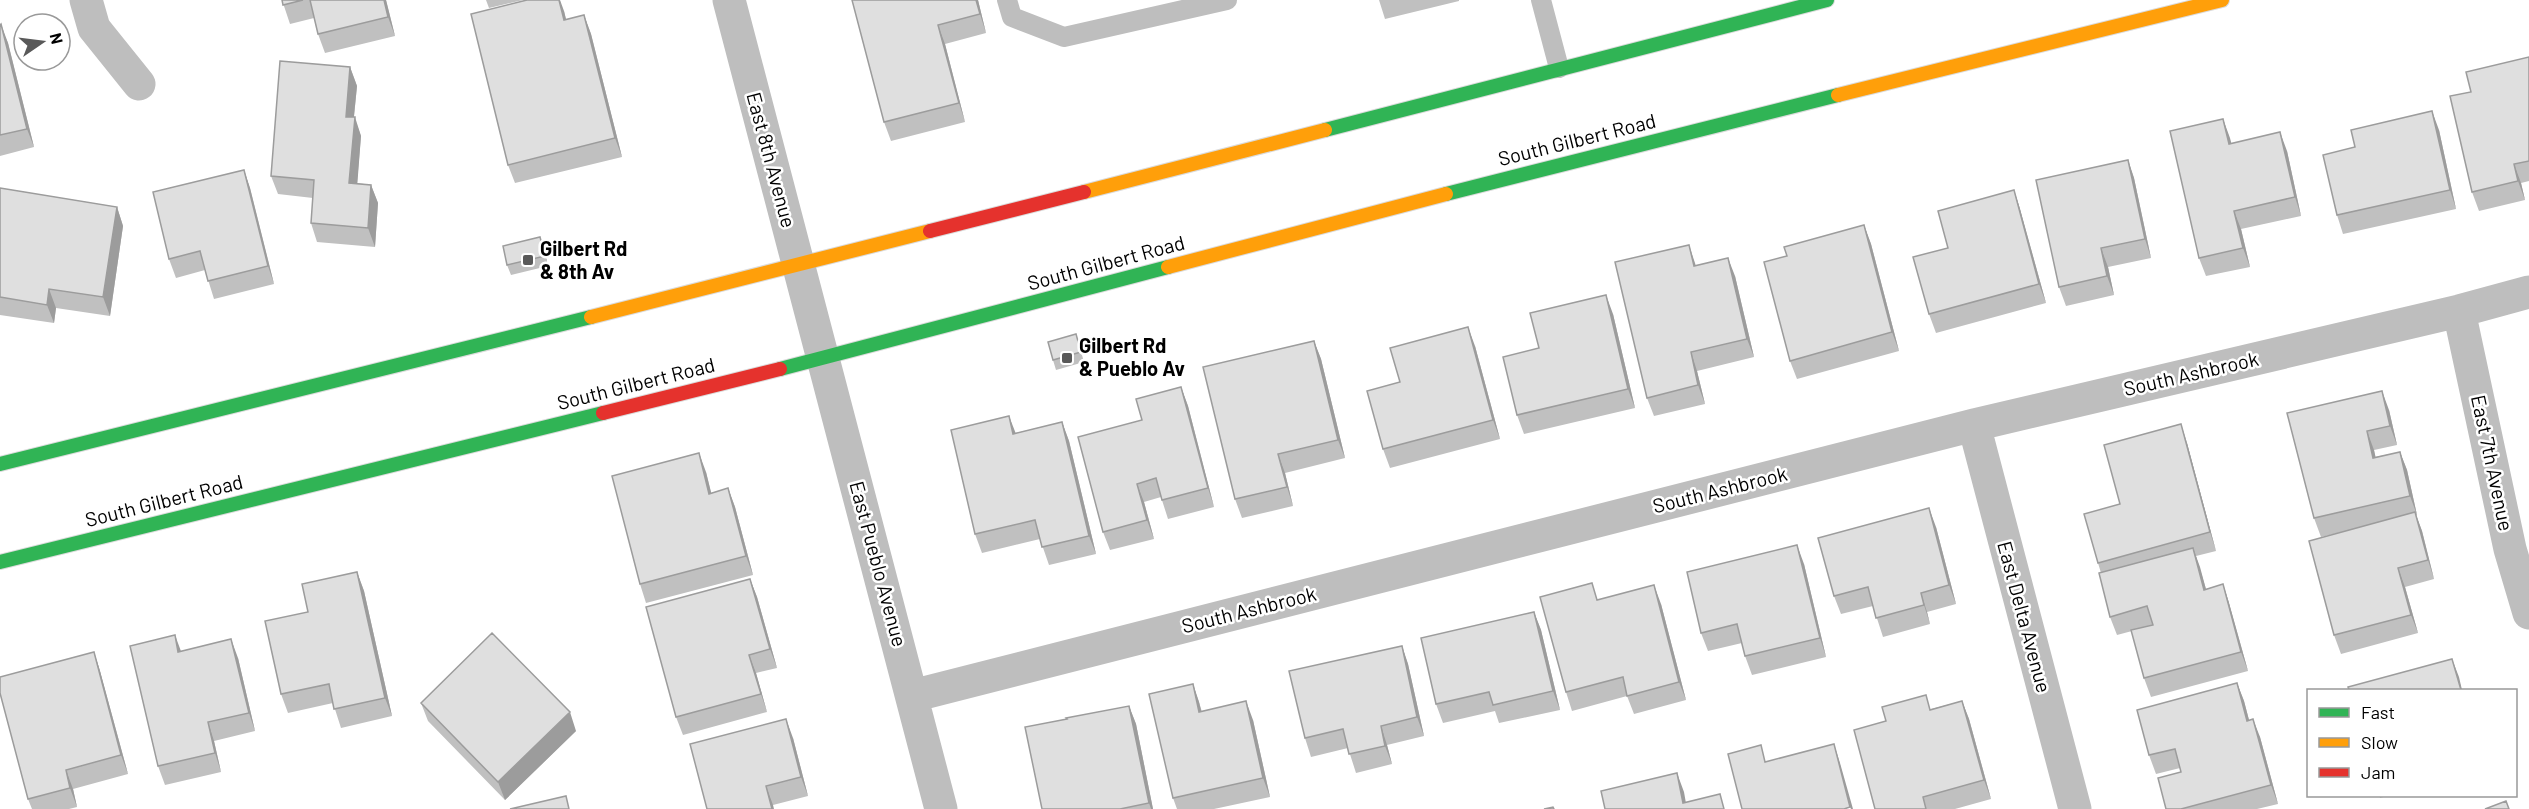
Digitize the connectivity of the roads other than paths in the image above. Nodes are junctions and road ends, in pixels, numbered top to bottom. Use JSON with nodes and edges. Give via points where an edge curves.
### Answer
{"nodes":[{"id":1,"x":86,"y":0,"type":"edge"},
{"id":2,"x":729,"y":0,"type":"edge"},
{"id":3,"x":1007,"y":0,"type":"edge"},
{"id":4,"x":1227,"y":0,"type":"edge"},
{"id":5,"x":1541,"y":0,"type":"edge"},
{"id":6,"x":1827,"y":0,"type":"edge"},
{"id":7,"x":2222,"y":0,"type":"edge"},
{"id":8,"x":1559,"y":68,"type":"junction"},
{"id":9,"x":139,"y":84,"type":"dead end"},
{"id":10,"x":799,"y":266,"type":"junction"},
{"id":11,"x":2529,"y":292,"type":"edge"},
{"id":12,"x":2459,"y":311,"type":"junction"},
{"id":13,"x":814,"y":320,"type":"joint"},
{"id":14,"x":824,"y":358,"type":"junction"},
{"id":15,"x":1974,"y":425,"type":"junction"},
{"id":16,"x":0,"y":464,"type":"edge"},
{"id":17,"x":0,"y":562,"type":"edge"},
{"id":18,"x":2529,"y":613,"type":"edge"},
{"id":19,"x":912,"y":696,"type":"junction"},
{"id":20,"x":941,"y":809,"type":"edge"},
{"id":21,"x":2075,"y":809,"type":"edge"}],
"edges":[{"from":1,"to":9,"type":"street","via":[[94,28]]},
{"from":2,"to":10,"type":"street","name":"East 8th Avenue"},
{"from":3,"to":4,"type":"lane","via":[[1012,17],[1064,37]]},
{"from":5,"to":8,"type":"lane"},
{"from":6,"to":8,"type":"main road"},
{"from":7,"to":14,"type":"main road","name":"South Gilbert Road","via":[[1588,157]]},
{"from":8,"to":10,"type":"main road"},
{"from":10,"to":13,"type":"street","name":"East 8th Avenue"},
{"from":10,"to":16,"type":"main road"},
{"from":11,"to":12,"type":"street","name":"South Ashbrook"},
{"from":12,"to":15,"type":"street","name":"South Ashbrook"},
{"from":12,"to":18,"type":"street","name":"East 7th Avenue","via":[[2510,549]]},
{"from":13,"to":14,"type":"street","name":"East Pueblo Avenue"},
{"from":14,"to":17,"type":"main road","name":"South Gilbert Road"},
{"from":14,"to":19,"type":"street","name":"East Pueblo Avenue"},
{"from":15,"to":19,"type":"street","name":"South Ashbrook"},
{"from":15,"to":21,"type":"street","name":"East Delta Avenue"},
{"from":19,"to":20,"type":"street","name":"East Pueblo Avenue"}]}
